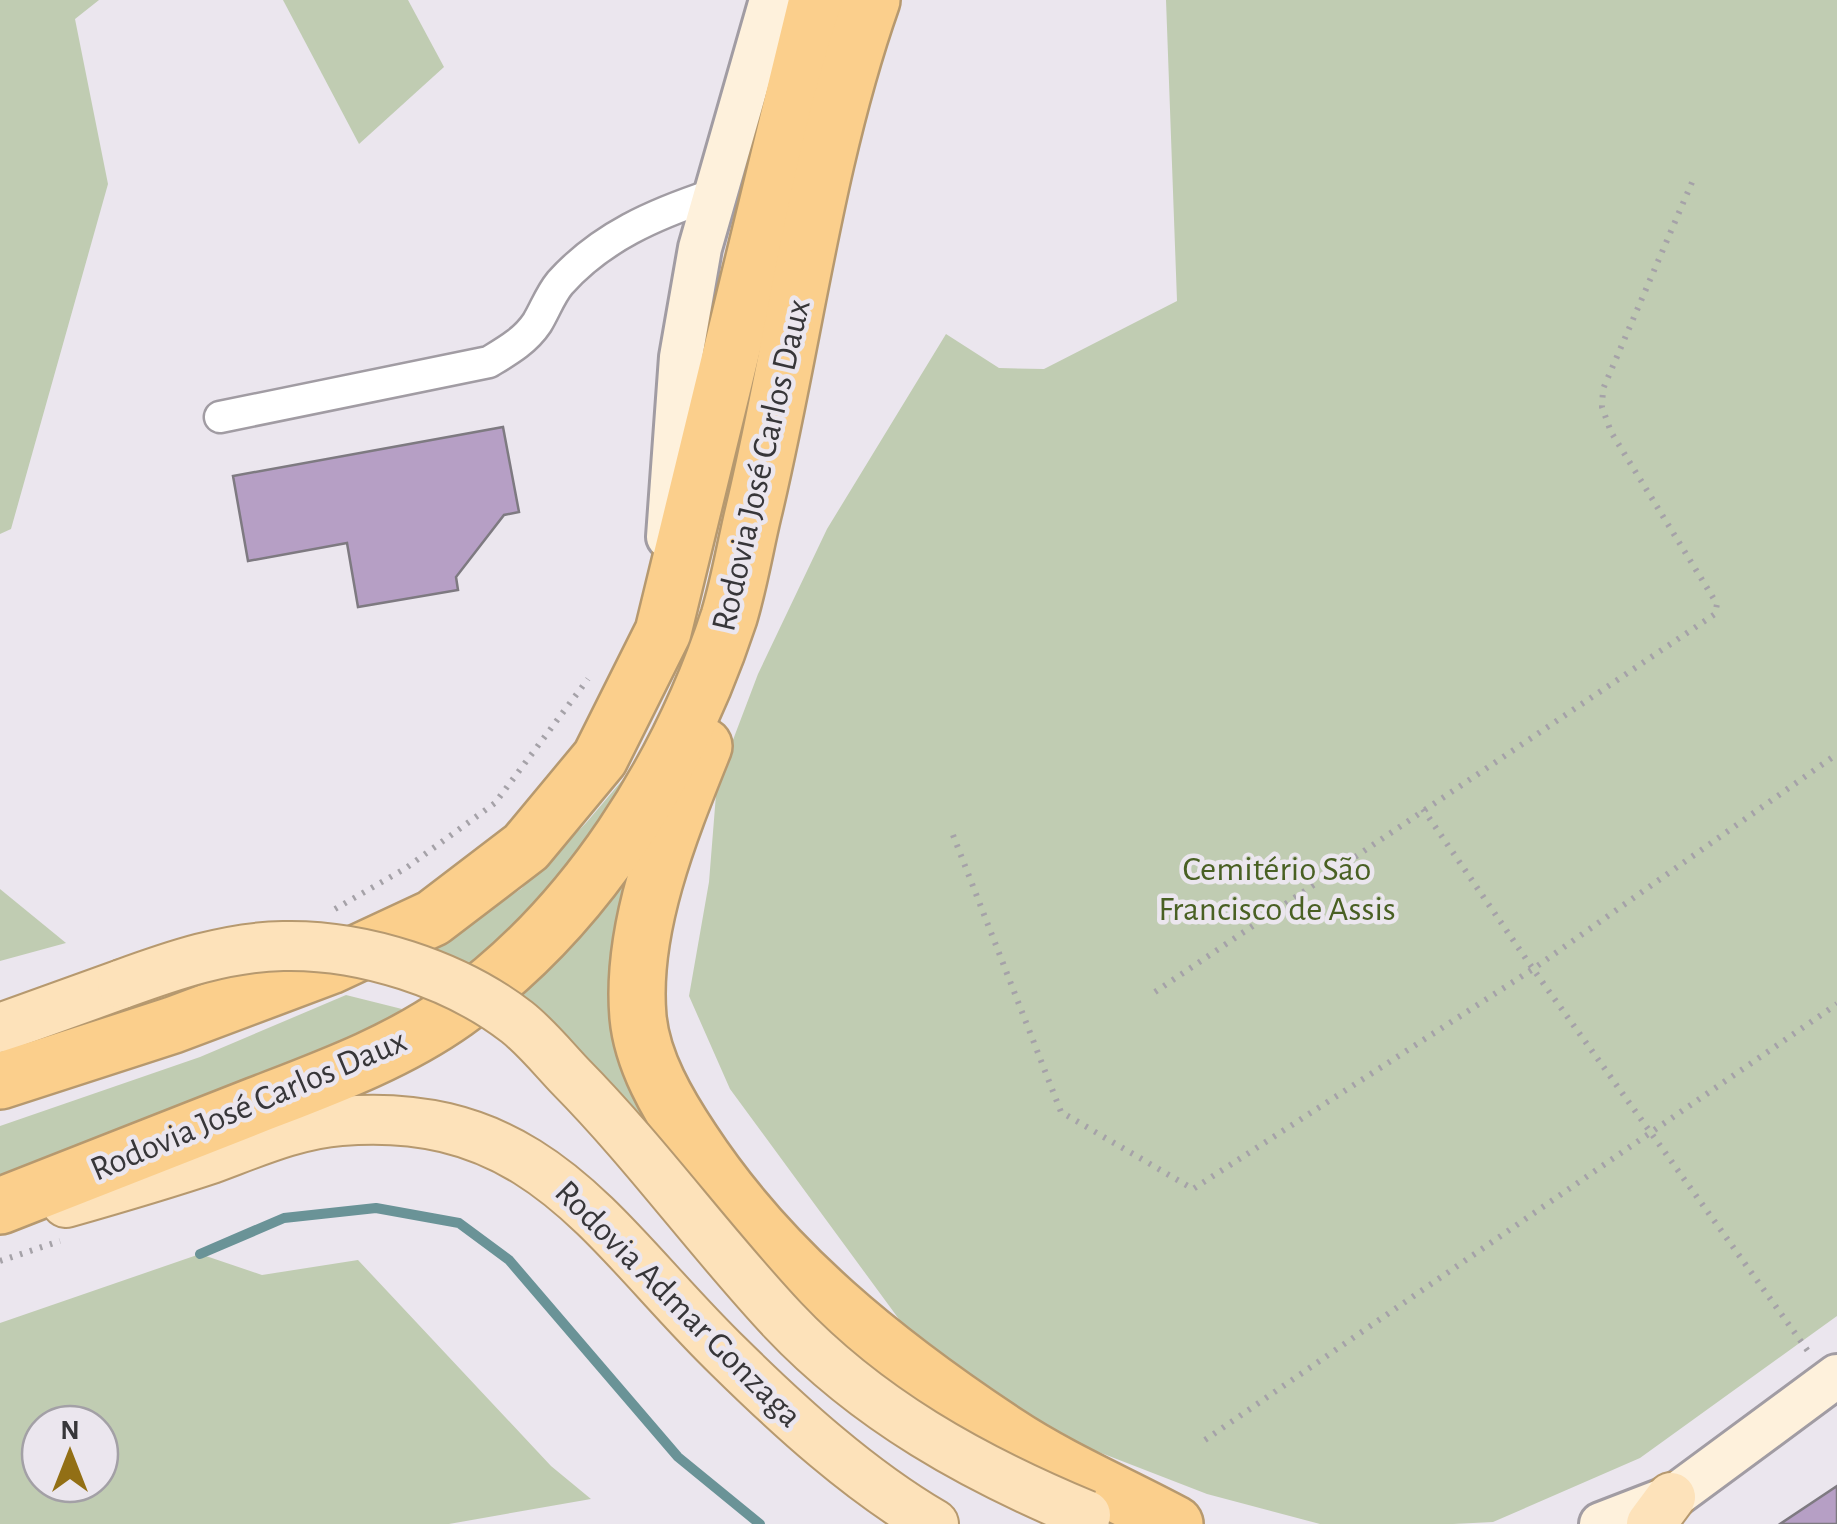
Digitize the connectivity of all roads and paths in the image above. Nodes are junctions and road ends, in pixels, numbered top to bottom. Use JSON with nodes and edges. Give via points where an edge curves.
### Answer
{"nodes":[{"id":1,"x":771,"y":0,"type":"edge"},
{"id":2,"x":816,"y":0,"type":"edge"},
{"id":3,"x":872,"y":0,"type":"edge"},
{"id":4,"x":1693,"y":180,"type":"dead end"},
{"id":5,"x":712,"y":194,"type":"junction"},
{"id":6,"x":220,"y":417,"type":"dead end"},
{"id":7,"x":729,"y":616,"type":"junction"},
{"id":8,"x":664,"y":632,"type":"junction"},
{"id":9,"x":597,"y":662,"type":"dead end"},
{"id":10,"x":1837,"y":754,"type":"edge"},
{"id":11,"x":1424,"y":809,"type":"junction"},
{"id":12,"x":952,"y":835,"type":"dead end"},
{"id":13,"x":319,"y":913,"type":"dead end"},
{"id":14,"x":1532,"y":969,"type":"junction"},
{"id":15,"x":1156,"y":992,"type":"dead end"},
{"id":16,"x":1837,"y":1004,"type":"edge"},
{"id":17,"x":0,"y":1028,"type":"edge"},
{"id":18,"x":0,"y":1081,"type":"edge"},
{"id":19,"x":1653,"y":1135,"type":"junction"},
{"id":20,"x":0,"y":1206,"type":"edge"},
{"id":21,"x":0,"y":1221,"type":"edge"},
{"id":22,"x":72,"y":1236,"type":"dead end"},
{"id":23,"x":0,"y":1262,"type":"edge"},
{"id":24,"x":1833,"y":1379,"type":"edge"},
{"id":25,"x":1205,"y":1440,"type":"dead end"},
{"id":26,"x":1653,"y":1515,"type":"edge"},
{"id":27,"x":1101,"y":1519,"type":"edge"},
{"id":28,"x":934,"y":1524,"type":"edge"},
{"id":29,"x":1175,"y":1524,"type":"edge"},
{"id":30,"x":1601,"y":1524,"type":"edge"}],
"edges":[{"from":1,"to":5,"type":"main road"},
{"from":2,"to":8,"type":"highway","name":"Rodovia José Carlos Daux"},
{"from":3,"to":7,"type":"highway","name":"Rodovia José Carlos Daux","via":[[837,121]]},
{"from":4,"to":11,"type":"path","via":[[1603,389],[1602,407],[1610,432],[1717,604],[1715,614]]},
{"from":5,"to":6,"type":"street","via":[[621,232],[579,262],[535,326],[489,362]]},
{"from":5,"to":8,"type":"main road","via":[[681,357]]},
{"from":7,"to":20,"type":"highway","name":"Rodovia José Carlos Daux","via":[[660,771],[598,872],[555,924],[454,1012],[313,1083]]},
{"from":7,"to":29,"type":"highway","via":[[711,729],[646,921],[637,972],[638,1020],[672,1112],[716,1178],[812,1286],[1009,1435]]},
{"from":8,"to":18,"type":"highway","name":"Rodovia José Carlos Daux","via":[[600,758],[526,846],[433,918],[330,966]]},
{"from":9,"to":13,"type":"path","via":[[494,803],[406,868],[338,909]]},
{"from":10,"to":14,"type":"path"},
{"from":11,"to":14,"type":"path"},
{"from":11,"to":15,"type":"path"},
{"from":12,"to":14,"type":"path","via":[[1061,1112],[1192,1189]]},
{"from":14,"to":19,"type":"path"},
{"from":16,"to":19,"type":"path"},
{"from":17,"to":27,"type":"main road","bridge":true,"via":[[190,960],[284,946],[365,956],[444,979],[517,1022],[588,1094],[784,1321],[860,1390],[945,1450]]},
{"from":19,"to":24,"type":"path"},
{"from":19,"to":25,"type":"path"},
{"from":21,"to":28,"type":"main road","name":"Rodovia Admar Gonzaga","via":[[339,1121],[414,1121],[479,1137],[544,1170],[598,1216],[728,1356],[816,1437]]},
{"from":22,"to":23,"type":"path"},
{"from":24,"to":26,"type":"main road"},
{"from":26,"to":30,"type":"main road"}]}
